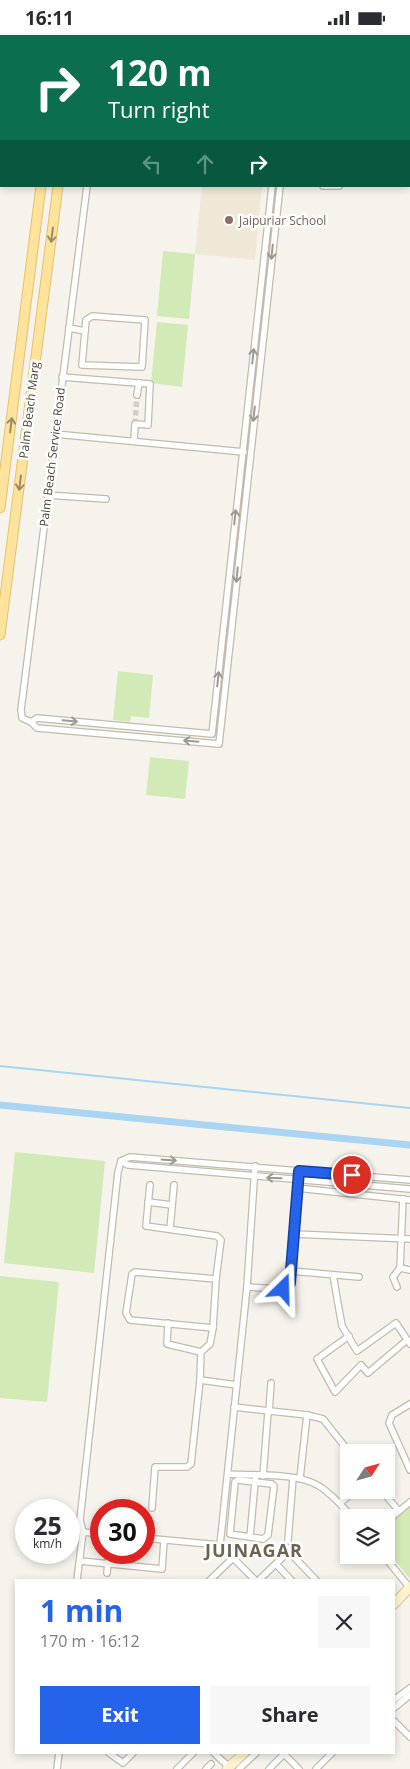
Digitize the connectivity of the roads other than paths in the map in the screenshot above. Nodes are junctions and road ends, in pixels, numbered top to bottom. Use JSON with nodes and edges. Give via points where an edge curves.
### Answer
{"nodes":[{"id":1,"x":41,"y":187,"type":"edge"},
{"id":2,"x":58,"y":187,"type":"edge"},
{"id":3,"x":86,"y":187,"type":"edge"},
{"id":4,"x":272,"y":187,"type":"edge"},
{"id":5,"x":280,"y":187,"type":"edge"},
{"id":6,"x":68,"y":328,"type":"junction"},
{"id":7,"x":85,"y":331,"type":"junction"},
{"id":8,"x":62,"y":377,"type":"junction"},
{"id":9,"x":139,"y":383,"type":"junction"},
{"id":10,"x":137,"y":395,"type":"tunnel mouth"},
{"id":11,"x":55,"y":434,"type":"junction"},
{"id":12,"x":134,"y":441,"type":"junction"},
{"id":13,"x":243,"y":452,"type":"junction"},
{"id":14,"x":250,"y":453,"type":"junction"},
{"id":15,"x":47,"y":495,"type":"junction"},
{"id":16,"x":106,"y":499,"type":"dead end"},
{"id":17,"x":0,"y":508,"type":"edge"},
{"id":18,"x":0,"y":635,"type":"edge"},
{"id":19,"x":31,"y":722,"type":"junction"},
{"id":20,"x":212,"y":734,"type":"junction"},
{"id":21,"x":219,"y":744,"type":"junction"},
{"id":22,"x":121,"y":1161,"type":"junction"},
{"id":23,"x":255,"y":1167,"type":"junction"},
{"id":24,"x":299,"y":1171,"type":"junction"},
{"id":25,"x":254,"y":1177,"type":"junction"},
{"id":26,"x":298,"y":1179,"type":"junction"},
{"id":27,"x":410,"y":1181,"type":"edge"},
{"id":28,"x":150,"y":1185,"type":"dead end"},
{"id":29,"x":174,"y":1185,"type":"dead end"},
{"id":30,"x":297,"y":1188,"type":"junction"},
{"id":31,"x":410,"y":1189,"type":"edge"},
{"id":32,"x":407,"y":1200,"type":"edge"},
{"id":33,"x":148,"y":1202,"type":"junction"},
{"id":34,"x":172,"y":1205,"type":"junction"},
{"id":35,"x":170,"y":1229,"type":"junction"},
{"id":36,"x":294,"y":1234,"type":"junction"},
{"id":37,"x":403,"y":1238,"type":"junction"},
{"id":38,"x":410,"y":1239,"type":"edge"},
{"id":39,"x":400,"y":1269,"type":"junction"},
{"id":40,"x":410,"y":1270,"type":"edge"},
{"id":41,"x":291,"y":1271,"type":"junction"},
{"id":42,"x":332,"y":1275,"type":"junction"},
{"id":43,"x":359,"y":1277,"type":"dead end"},
{"id":44,"x":216,"y":1279,"type":"junction"},
{"id":45,"x":246,"y":1287,"type":"junction"},
{"id":46,"x":397,"y":1287,"type":"dead end"},
{"id":47,"x":168,"y":1323,"type":"junction"},
{"id":48,"x":213,"y":1329,"type":"junction"},
{"id":49,"x":348,"y":1336,"type":"junction"},
{"id":50,"x":409,"y":1342,"type":"edge"},
{"id":51,"x":201,"y":1351,"type":"junction"},
{"id":52,"x":200,"y":1380,"type":"junction"},
{"id":53,"x":271,"y":1383,"type":"dead end"},
{"id":54,"x":237,"y":1385,"type":"junction"},
{"id":55,"x":410,"y":1404,"type":"edge"},
{"id":56,"x":234,"y":1407,"type":"junction"},
{"id":57,"x":269,"y":1412,"type":"junction"},
{"id":58,"x":306,"y":1415,"type":"junction"},
{"id":59,"x":343,"y":1444,"type":"edge"},
{"id":60,"x":410,"y":1470,"type":"edge"},
{"id":61,"x":228,"y":1474,"type":"junction"},
{"id":62,"x":263,"y":1476,"type":"junction"},
{"id":63,"x":297,"y":1478,"type":"junction"},
{"id":64,"x":255,"y":1479,"type":"junction"},
{"id":65,"x":153,"y":1499,"type":"edge"},
{"id":66,"x":345,"y":1499,"type":"edge"},
{"id":67,"x":389,"y":1499,"type":"edge"},
{"id":68,"x":410,"y":1502,"type":"edge"},
{"id":69,"x":340,"y":1503,"type":"junction"},
{"id":70,"x":345,"y":1509,"type":"edge"},
{"id":71,"x":399,"y":1511,"type":"junction"},
{"id":72,"x":395,"y":1514,"type":"edge"},
{"id":73,"x":83,"y":1532,"type":"junction"},
{"id":74,"x":90,"y":1533,"type":"edge"},
{"id":75,"x":250,"y":1537,"type":"junction"},
{"id":76,"x":155,"y":1540,"type":"edge"},
{"id":77,"x":164,"y":1541,"type":"junction"},
{"id":78,"x":288,"y":1541,"type":"dead end"},
{"id":79,"x":220,"y":1545,"type":"junction"},
{"id":80,"x":233,"y":1558,"type":"junction"},
{"id":81,"x":80,"y":1561,"type":"joint"},
{"id":82,"x":90,"y":1562,"type":"edge"},
{"id":83,"x":80,"y":1564,"type":"edge"},
{"id":84,"x":108,"y":1564,"type":"edge"},
{"id":85,"x":117,"y":1564,"type":"edge"},
{"id":86,"x":276,"y":1564,"type":"junction"},
{"id":87,"x":390,"y":1564,"type":"edge"},
{"id":88,"x":107,"y":1573,"type":"dead end"},
{"id":89,"x":78,"y":1579,"type":"edge"},
{"id":90,"x":211,"y":1579,"type":"edge"},
{"id":91,"x":254,"y":1579,"type":"edge"},
{"id":92,"x":260,"y":1579,"type":"edge"},
{"id":93,"x":290,"y":1579,"type":"edge"},
{"id":94,"x":315,"y":1579,"type":"edge"},
{"id":95,"x":410,"y":1588,"type":"edge"},
{"id":96,"x":395,"y":1603,"type":"edge"},
{"id":97,"x":410,"y":1688,"type":"edge"},
{"id":98,"x":410,"y":1695,"type":"edge"},
{"id":99,"x":395,"y":1699,"type":"edge"},
{"id":100,"x":395,"y":1707,"type":"edge"},
{"id":101,"x":395,"y":1722,"type":"edge"},
{"id":102,"x":409,"y":1734,"type":"edge"},
{"id":103,"x":59,"y":1754,"type":"edge"},
{"id":104,"x":110,"y":1754,"type":"edge"},
{"id":105,"x":132,"y":1754,"type":"edge"},
{"id":106,"x":192,"y":1754,"type":"edge"},
{"id":107,"x":215,"y":1754,"type":"edge"},
{"id":108,"x":243,"y":1754,"type":"edge"},
{"id":109,"x":255,"y":1754,"type":"edge"},
{"id":110,"x":283,"y":1754,"type":"edge"},
{"id":111,"x":285,"y":1754,"type":"edge"},
{"id":112,"x":331,"y":1754,"type":"edge"},
{"id":113,"x":211,"y":1764,"type":"dead end"},
{"id":114,"x":228,"y":1768,"type":"edge"},
{"id":115,"x":57,"y":1769,"type":"edge"},
{"id":116,"x":177,"y":1769,"type":"edge"},
{"id":117,"x":206,"y":1769,"type":"edge"},
{"id":118,"x":239,"y":1769,"type":"edge"},
{"id":119,"x":269,"y":1769,"type":"edge"},
{"id":120,"x":299,"y":1769,"type":"edge"},
{"id":121,"x":316,"y":1769,"type":"edge"}],
"edges":[{"from":17,"to":1,"type":"main road","name":"Palm Beach Marg","one_way":true},
{"from":2,"to":18,"type":"main road","name":"Palm Beach Marg","one_way":true},
{"from":3,"to":6,"type":"street","name":"Palm Beach Service Road"},
{"from":13,"to":4,"type":"street","one_way":true},
{"from":5,"to":14,"type":"street","one_way":true},
{"from":6,"to":7,"type":"street"},
{"from":6,"to":8,"type":"street","name":"Palm Beach Service Road"},
{"from":7,"to":7,"type":"street","via":[[82,365],[142,367],[145,320],[92,316],[86,320]]},
{"from":8,"to":9,"type":"street"},
{"from":8,"to":11,"type":"street","name":"Palm Beach Service Road"},
{"from":9,"to":10,"type":"street"},
{"from":9,"to":12,"type":"street","via":[[151,385],[148,425],[135,424]]},
{"from":11,"to":12,"type":"street"},
{"from":11,"to":15,"type":"street","name":"Palm Beach Service Road"},
{"from":12,"to":13,"type":"street"},
{"from":13,"to":14,"type":"street"},
{"from":20,"to":13,"type":"street","one_way":true},
{"from":14,"to":21,"type":"street","one_way":true},
{"from":15,"to":16,"type":"street"},
{"from":15,"to":19,"type":"street","name":"Palm Beach Service Road","via":[[21,710],[22,718]]},
{"from":19,"to":20,"type":"street","one_way":true,"via":[[37,718]]},
{"from":21,"to":19,"type":"street","one_way":true,"via":[[37,728]]},
{"from":20,"to":21,"type":"street"},
{"from":22,"to":23,"type":"street","one_way":true,"via":[[130,1157]]},
{"from":22,"to":25,"type":"street","via":[[128,1165]]},
{"from":22,"to":73,"type":"street","via":[[80,1520]]},
{"from":23,"to":24,"type":"street"},
{"from":23,"to":25,"type":"street"},
{"from":24,"to":26,"type":"street"},
{"from":24,"to":27,"type":"street"},
{"from":26,"to":25,"type":"street","one_way":true},
{"from":25,"to":45,"type":"street"},
{"from":26,"to":30,"type":"street"},
{"from":26,"to":31,"type":"street"},
{"from":28,"to":33,"type":"street"},
{"from":29,"to":34,"type":"street"},
{"from":30,"to":32,"type":"street"},
{"from":30,"to":36,"type":"street"},
{"from":32,"to":37,"type":"street"},
{"from":33,"to":34,"type":"street"},
{"from":33,"to":35,"type":"street","via":[[146,1226]]},
{"from":34,"to":35,"type":"street"},
{"from":35,"to":44,"type":"street","via":[[220,1236]]},
{"from":36,"to":37,"type":"street"},
{"from":36,"to":41,"type":"street"},
{"from":37,"to":38,"type":"street"},
{"from":37,"to":39,"type":"street"},
{"from":39,"to":40,"type":"street"},
{"from":39,"to":46,"type":"street","via":[[393,1277]]},
{"from":41,"to":42,"type":"street"},
{"from":41,"to":45,"type":"street","via":[[286,1288]]},
{"from":42,"to":43,"type":"street"},
{"from":42,"to":49,"type":"street","via":[[342,1326]]},
{"from":44,"to":47,"type":"street","via":[[132,1274],[127,1317]]},
{"from":44,"to":48,"type":"street"},
{"from":45,"to":54,"type":"street"},
{"from":47,"to":48,"type":"street"},
{"from":47,"to":51,"type":"street","via":[[167,1344]]},
{"from":48,"to":51,"type":"street","via":[[210,1344]]},
{"from":49,"to":50,"type":"street","via":[[357,1351],[396,1323]]},
{"from":49,"to":50,"type":"street","via":[[317,1359],[335,1392],[361,1365],[368,1373]]},
{"from":51,"to":52,"type":"street"},
{"from":52,"to":54,"type":"street"},
{"from":52,"to":65,"type":"street","via":[[191,1464],[187,1467],[155,1467]]},
{"from":53,"to":57,"type":"street"},
{"from":54,"to":56,"type":"street"},
{"from":55,"to":60,"type":"street","via":[[392,1415],[389,1423]]},
{"from":56,"to":57,"type":"street"},
{"from":56,"to":61,"type":"street"},
{"from":57,"to":58,"type":"street"},
{"from":57,"to":62,"type":"street"},
{"from":58,"to":59,"type":"street","via":[[323,1419]]},
{"from":58,"to":63,"type":"street"},
{"from":61,"to":64,"type":"street"},
{"from":61,"to":79,"type":"street"},
{"from":62,"to":63,"type":"street"},
{"from":62,"to":64,"type":"street"},
{"from":63,"to":69,"type":"street","via":[[318,1485]]},
{"from":63,"to":78,"type":"street"},
{"from":64,"to":75,"type":"street"},
{"from":64,"to":75,"type":"street","via":[[274,1486],[268,1535],[263,1539]]},
{"from":64,"to":75,"type":"street","via":[[238,1479],[235,1483],[230,1534]]},
{"from":66,"to":69,"type":"street"},
{"from":67,"to":71,"type":"street"},
{"from":68,"to":71,"type":"street"},
{"from":69,"to":70,"type":"street"},
{"from":71,"to":72,"type":"street"},
{"from":73,"to":74,"type":"street"},
{"from":73,"to":81,"type":"street"},
{"from":76,"to":77,"type":"street"},
{"from":77,"to":79,"type":"street"},
{"from":77,"to":85,"type":"street","via":[[162,1569]]},
{"from":79,"to":80,"type":"street"},
{"from":80,"to":90,"type":"street"},
{"from":80,"to":91,"type":"street"},
{"from":81,"to":82,"type":"street"},
{"from":83,"to":89,"type":"street"},
{"from":84,"to":88,"type":"street"},
{"from":86,"to":92,"type":"street"},
{"from":86,"to":93,"type":"street"},
{"from":86,"to":94,"type":"street","via":[[287,1553],[291,1554]]},
{"from":87,"to":95,"type":"street"},
{"from":95,"to":96,"type":"main road"},
{"from":97,"to":99,"type":"street"},
{"from":98,"to":100,"type":"street"},
{"from":101,"to":102,"type":"street"},
{"from":103,"to":115,"type":"street"},
{"from":104,"to":105,"type":"street","via":[[123,1763]]},
{"from":106,"to":116,"type":"street"},
{"from":107,"to":114,"type":"street"},
{"from":108,"to":114,"type":"main road"},
{"from":109,"to":118,"type":"street"},
{"from":110,"to":119,"type":"street"},
{"from":111,"to":120,"type":"street"},
{"from":112,"to":121,"type":"street"},
{"from":113,"to":117,"type":"street"}]}
